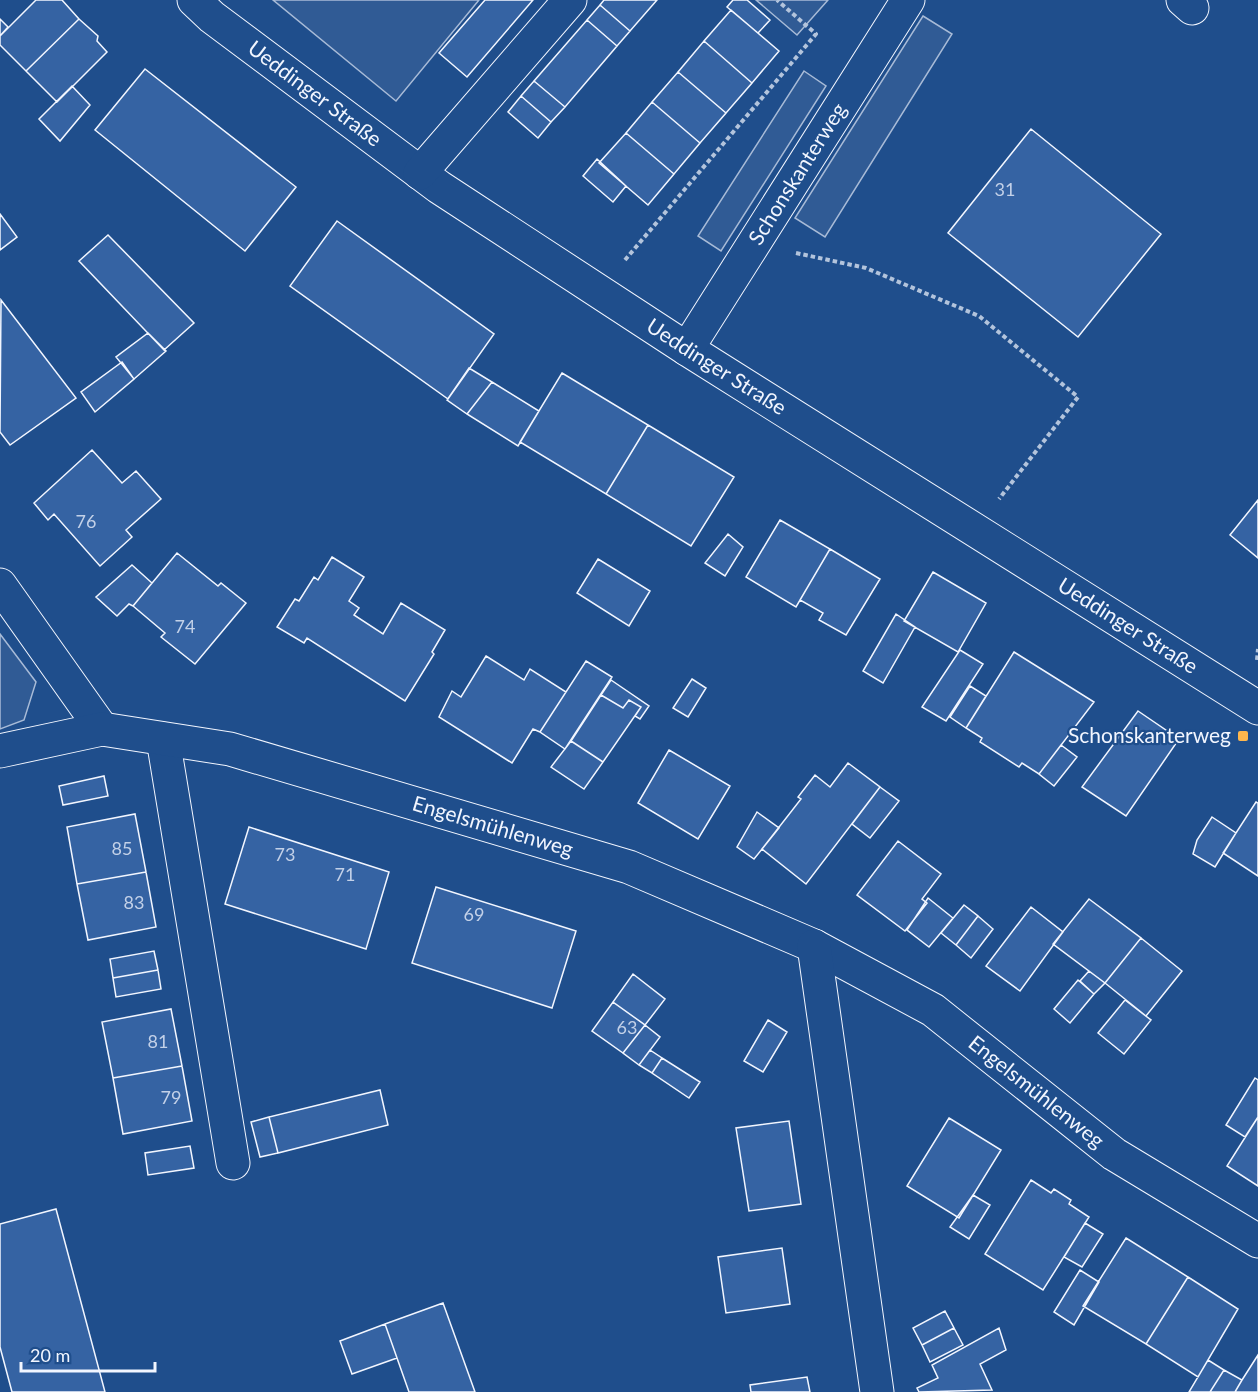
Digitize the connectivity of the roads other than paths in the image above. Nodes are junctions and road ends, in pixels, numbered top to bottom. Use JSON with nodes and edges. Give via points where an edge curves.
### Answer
{"nodes":[{"id":1,"x":194,"y":0,"type":"edge"},
{"id":2,"x":570,"y":0,"type":"edge"},
{"id":3,"x":908,"y":0,"type":"edge"},
{"id":4,"x":420,"y":173,"type":"junction"},
{"id":5,"x":687,"y":349,"type":"junction"},
{"id":6,"x":0,"y":585,"type":"edge"},
{"id":7,"x":1258,"y":708,"type":"edge"},
{"id":8,"x":102,"y":729,"type":"junction"},
{"id":9,"x":163,"y":739,"type":"junction"},
{"id":10,"x":0,"y":751,"type":"edge"},
{"id":11,"x":814,"y":946,"type":"junction"},
{"id":12,"x":233,"y":1163,"type":"dead end"},
{"id":13,"x":1258,"y":1240,"type":"edge"},
{"id":14,"x":877,"y":1392,"type":"edge"}],
"edges":[{"from":1,"to":4,"type":"street","name":"Ueddinger Straße"},
{"from":2,"to":4,"type":"street"},
{"from":3,"to":5,"type":"street","name":"Schonskanterweg"},
{"from":4,"to":5,"type":"street","name":"Ueddinger Straße"},
{"from":5,"to":7,"type":"street","name":"Ueddinger Straße"},
{"from":6,"to":8,"type":"street"},
{"from":8,"to":9,"type":"street","name":"Engelsmühlenweg"},
{"from":8,"to":10,"type":"street","name":"Engelsmühlenweg"},
{"from":9,"to":11,"type":"street","name":"Engelsmühlenweg","via":[[230,749],[629,867]]},
{"from":9,"to":12,"type":"street"},
{"from":11,"to":13,"type":"street","name":"Engelsmühlenweg","via":[[933,1010],[1114,1154]]},
{"from":11,"to":14,"type":"street"}]}
